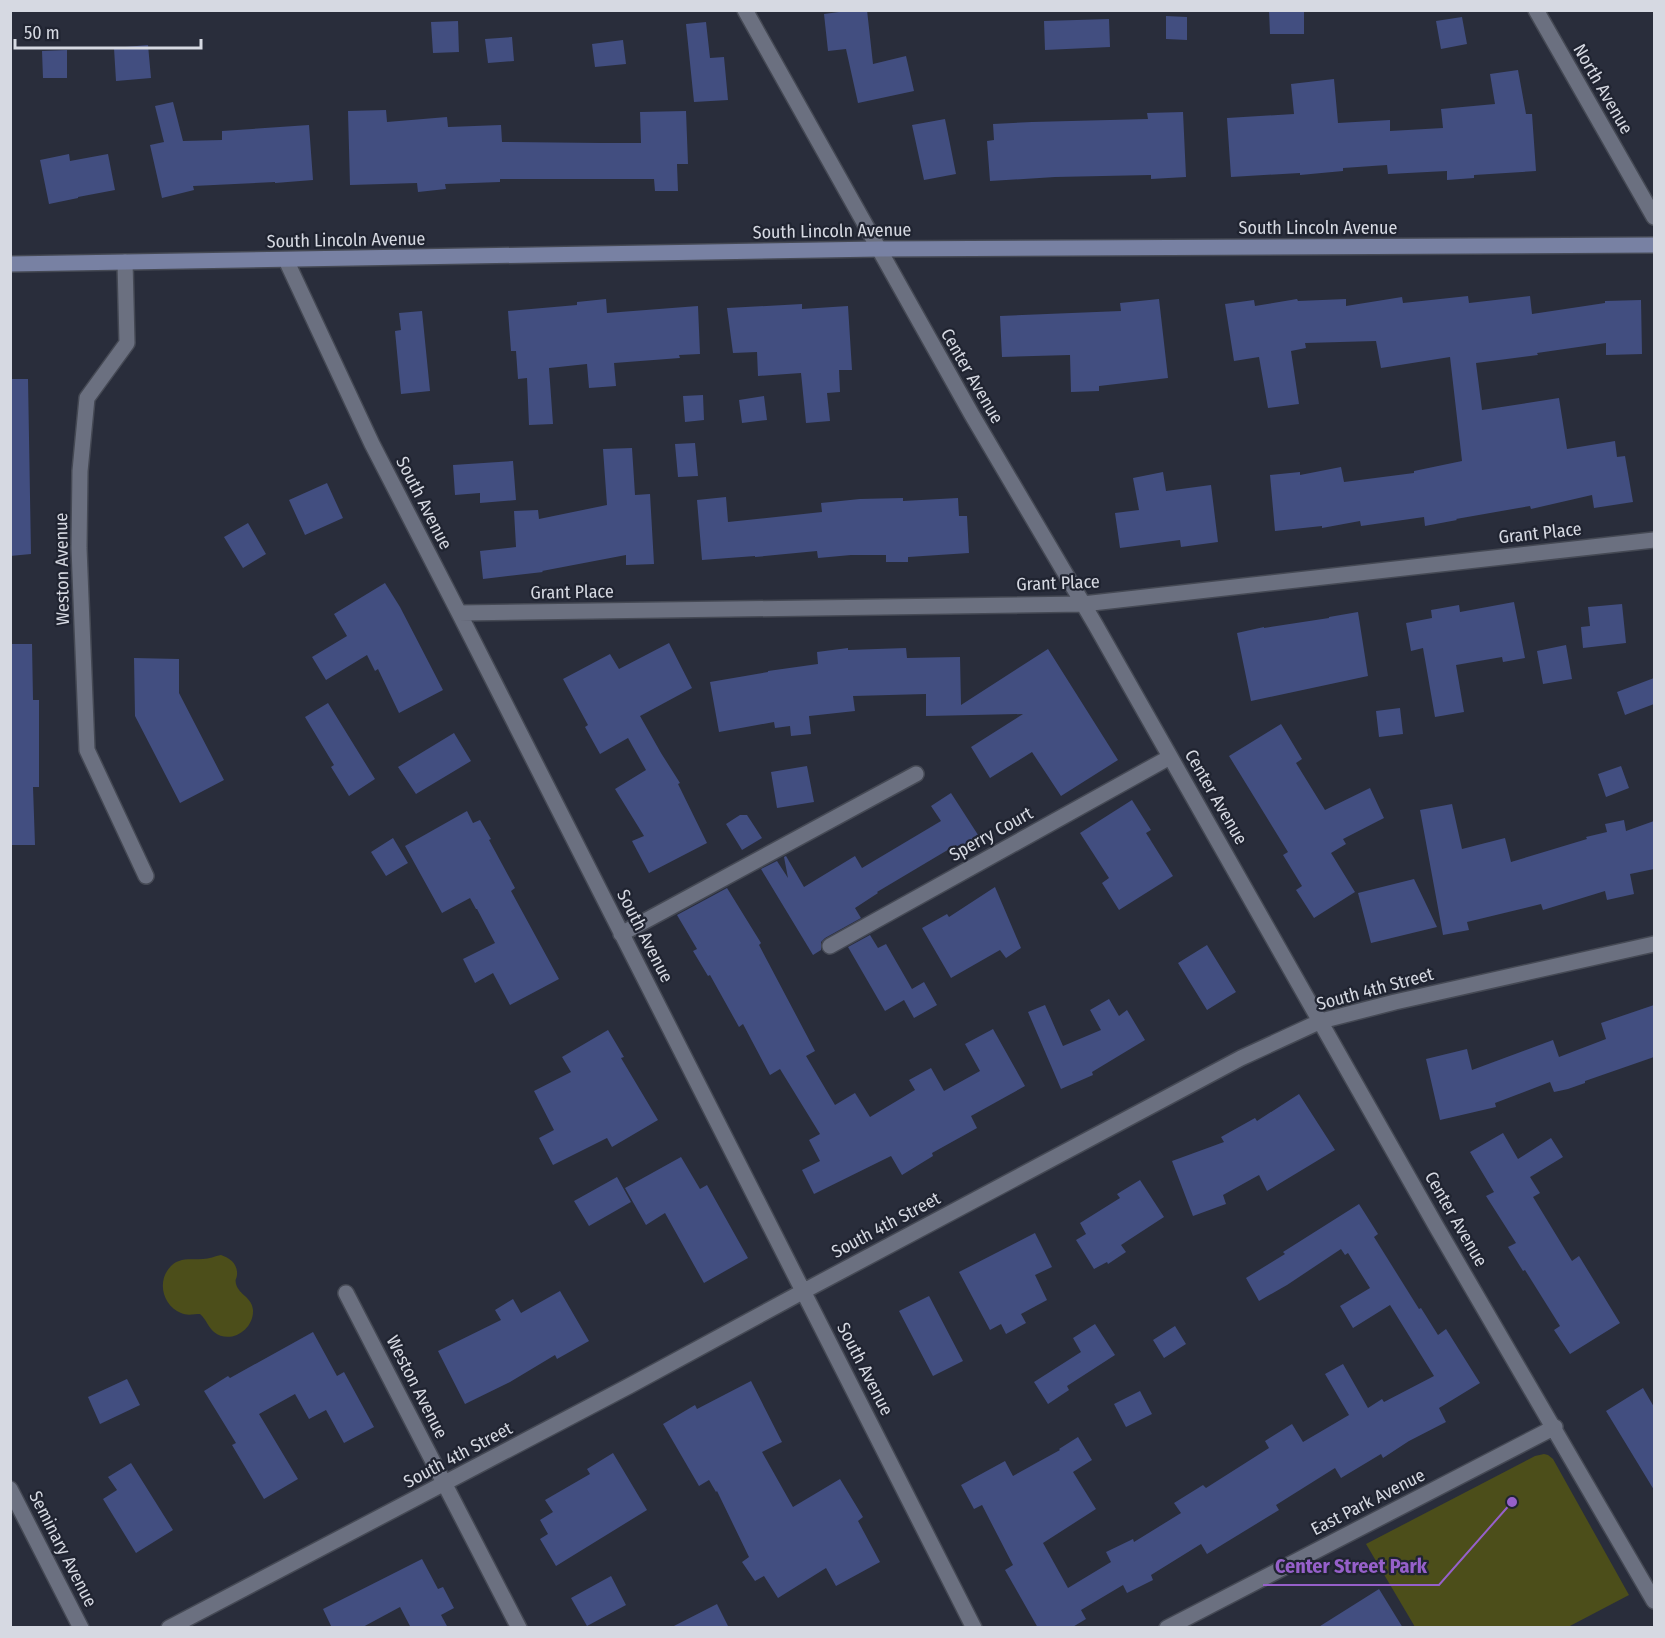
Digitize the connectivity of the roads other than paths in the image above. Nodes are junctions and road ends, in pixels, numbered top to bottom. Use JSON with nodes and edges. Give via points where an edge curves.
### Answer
{"nodes":[{"id":1,"x":745,"y":10,"type":"edge"},
{"id":2,"x":1536,"y":10,"type":"edge"},
{"id":3,"x":1654,"y":217,"type":"edge"},
{"id":4,"x":1654,"y":245,"type":"edge"},
{"id":5,"x":878,"y":249,"type":"junction"},
{"id":6,"x":286,"y":260,"type":"junction"},
{"id":7,"x":125,"y":262,"type":"junction"},
{"id":8,"x":10,"y":264,"type":"edge"},
{"id":9,"x":1654,"y":540,"type":"edge"},
{"id":10,"x":1083,"y":604,"type":"junction"},
{"id":11,"x":459,"y":613,"type":"junction"},
{"id":12,"x":1170,"y":757,"type":"junction"},
{"id":13,"x":916,"y":774,"type":"dead end"},
{"id":14,"x":146,"y":876,"type":"dead end"},
{"id":15,"x":621,"y":934,"type":"junction"},
{"id":16,"x":1654,"y":944,"type":"edge"},
{"id":17,"x":830,"y":946,"type":"dead end"},
{"id":18,"x":1321,"y":1021,"type":"junction"},
{"id":19,"x":804,"y":1291,"type":"junction"},
{"id":20,"x":346,"y":1293,"type":"dead end"},
{"id":21,"x":1555,"y":1428,"type":"junction"},
{"id":22,"x":445,"y":1484,"type":"junction"},
{"id":23,"x":10,"y":1489,"type":"edge"},
{"id":24,"x":1654,"y":1601,"type":"edge"},
{"id":25,"x":81,"y":1628,"type":"edge"},
{"id":26,"x":169,"y":1628,"type":"edge"},
{"id":27,"x":519,"y":1628,"type":"edge"},
{"id":28,"x":974,"y":1628,"type":"edge"},
{"id":29,"x":1167,"y":1628,"type":"edge"}],
"edges":[{"from":1,"to":5,"type":"street","name":"Center Avenue"},
{"from":2,"to":3,"type":"street","name":"North Avenue"},
{"from":4,"to":5,"type":"street","name":"South Lincoln Avenue"},
{"from":5,"to":6,"type":"street","name":"South Lincoln Avenue"},
{"from":5,"to":10,"type":"street","name":"Center Avenue"},
{"from":6,"to":7,"type":"street","name":"South Lincoln Avenue"},
{"from":6,"to":11,"type":"street","name":"South Avenue","via":[[372,444]]},
{"from":7,"to":8,"type":"street","name":"South Lincoln Avenue"},
{"from":7,"to":14,"type":"street","name":"Weston Avenue","via":[[127,343],[87,398],[80,471],[79,548],[87,750]]},
{"from":9,"to":10,"type":"street","name":"Grant Place"},
{"from":10,"to":11,"type":"street","name":"Grant Place"},
{"from":10,"to":12,"type":"street","name":"Center Avenue"},
{"from":11,"to":15,"type":"street","name":"South Avenue"},
{"from":12,"to":17,"type":"street","name":"Sperry Court"},
{"from":12,"to":18,"type":"street","name":"Center Avenue"},
{"from":13,"to":15,"type":"street"},
{"from":15,"to":19,"type":"street","name":"South Avenue"},
{"from":16,"to":18,"type":"street","name":"South 4th Street"},
{"from":18,"to":19,"type":"street","name":"South 4th Street","via":[[1241,1058]]},
{"from":18,"to":21,"type":"street","name":"Center Avenue"},
{"from":19,"to":22,"type":"street","name":"South 4th Street"},
{"from":19,"to":28,"type":"street","name":"South Avenue"},
{"from":20,"to":22,"type":"street","name":"Weston Avenue"},
{"from":21,"to":24,"type":"street","name":"Center Avenue"},
{"from":21,"to":29,"type":"street","name":"East Park Avenue"},
{"from":22,"to":26,"type":"street","name":"South 4th Street"},
{"from":22,"to":27,"type":"street","name":"Weston Avenue"},
{"from":23,"to":25,"type":"street","name":"Seminary Avenue"}]}
